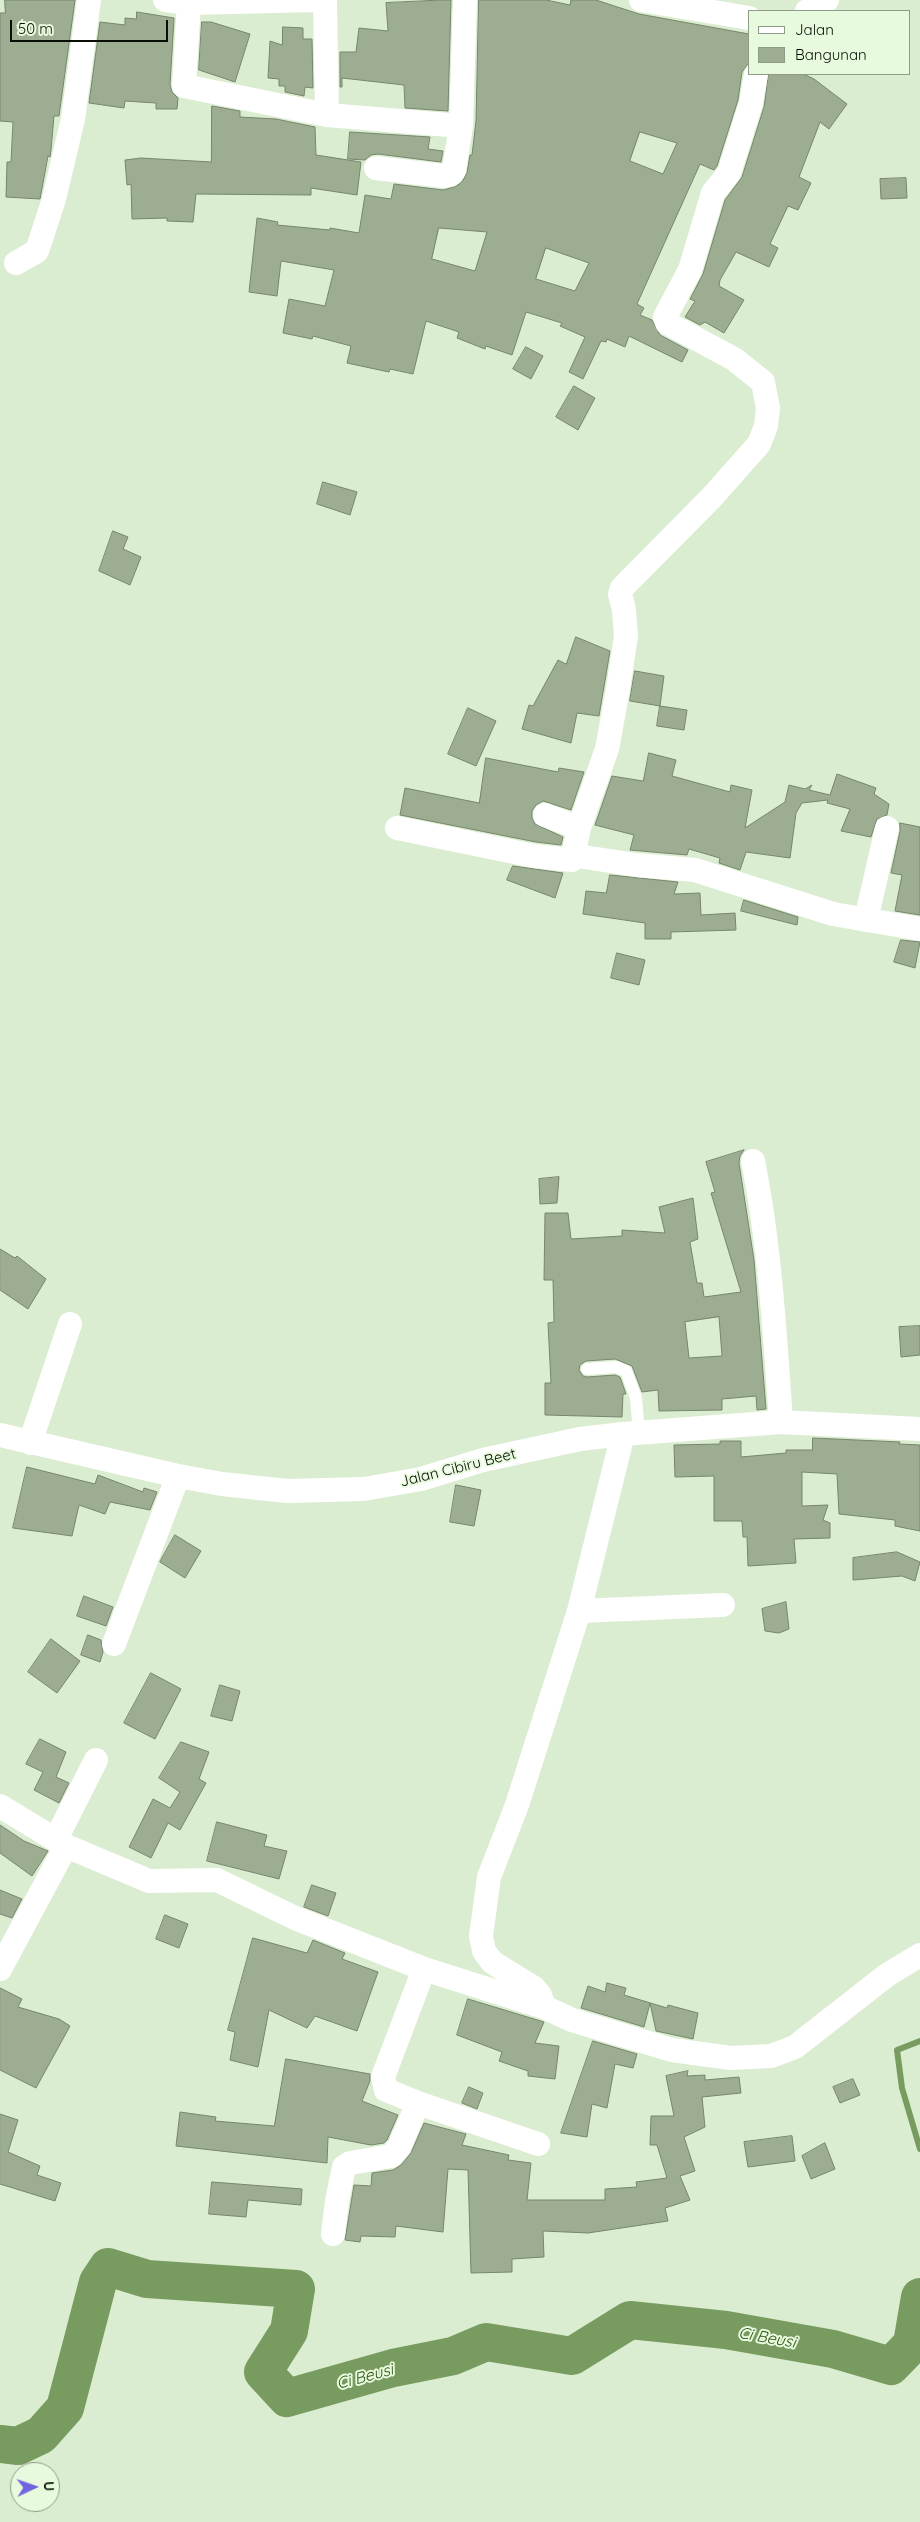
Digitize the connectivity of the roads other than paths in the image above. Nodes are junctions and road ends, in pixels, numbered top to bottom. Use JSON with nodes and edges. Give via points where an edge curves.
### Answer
{"nodes":[{"id":1,"x":89,"y":0,"type":"edge"},
{"id":2,"x":165,"y":0,"type":"edge"},
{"id":3,"x":316,"y":0,"type":"edge"},
{"id":4,"x":325,"y":0,"type":"edge"},
{"id":5,"x":465,"y":0,"type":"edge"},
{"id":6,"x":641,"y":0,"type":"edge"},
{"id":7,"x":827,"y":0,"type":"edge"},
{"id":8,"x":230,"y":1,"type":"edge"},
{"id":9,"x":189,"y":3,"type":"junction"},
{"id":10,"x":681,"y":4,"type":"edge"},
{"id":11,"x":809,"y":10,"type":"edge"},
{"id":12,"x":739,"y":11,"type":"edge"},
{"id":13,"x":756,"y":75,"type":"edge"},
{"id":14,"x":326,"y":115,"type":"junction"},
{"id":15,"x":461,"y":126,"type":"junction"},
{"id":16,"x":376,"y":168,"type":"dead end"},
{"id":17,"x":16,"y":263,"type":"dead end"},
{"id":18,"x":545,"y":815,"type":"dead end"},
{"id":19,"x":397,"y":828,"type":"dead end"},
{"id":20,"x":579,"y":828,"type":"junction"},
{"id":21,"x":887,"y":828,"type":"dead end"},
{"id":22,"x":573,"y":852,"type":"junction"},
{"id":23,"x":866,"y":920,"type":"junction"},
{"id":24,"x":920,"y":929,"type":"edge"},
{"id":25,"x":752,"y":1161,"type":"dead end"},
{"id":26,"x":70,"y":1324,"type":"dead end"},
{"id":27,"x":587,"y":1369,"type":"dead end"},
{"id":28,"x":780,"y":1422,"type":"junction"},
{"id":29,"x":920,"y":1429,"type":"edge"},
{"id":30,"x":631,"y":1434,"type":"junction"},
{"id":31,"x":0,"y":1435,"type":"edge"},
{"id":32,"x":30,"y":1443,"type":"junction"},
{"id":33,"x":178,"y":1476,"type":"junction"},
{"id":34,"x":723,"y":1605,"type":"dead end"},
{"id":35,"x":579,"y":1611,"type":"junction"},
{"id":36,"x":114,"y":1644,"type":"dead end"},
{"id":37,"x":96,"y":1760,"type":"dead end"},
{"id":38,"x":0,"y":1806,"type":"edge"},
{"id":39,"x":61,"y":1843,"type":"junction"},
{"id":40,"x":920,"y":1955,"type":"edge"},
{"id":41,"x":0,"y":1969,"type":"edge"},
{"id":42,"x":424,"y":1969,"type":"junction"},
{"id":43,"x":544,"y":2007,"type":"junction"},
{"id":44,"x":418,"y":2103,"type":"junction"},
{"id":45,"x":538,"y":2144,"type":"dead end"},
{"id":46,"x":334,"y":2234,"type":"dead end"}],
"edges":[{"from":1,"to":17,"type":"street","via":[[73,119],[54,199],[38,251]]},
{"from":2,"to":9,"type":"street"},
{"from":3,"to":8,"type":"street"},
{"from":4,"to":14,"type":"street"},
{"from":5,"to":15,"type":"street"},
{"from":6,"to":10,"type":"street"},
{"from":7,"to":11,"type":"street"},
{"from":8,"to":9,"type":"street"},
{"from":9,"to":14,"type":"street","via":[[184,86]]},
{"from":10,"to":12,"type":"street"},
{"from":13,"to":20,"type":"street","via":[[729,173],[713,193],[690,270],[665,317],[667,323],[734,359],[763,382],[768,408],[766,426],[759,444],[712,497],[622,588],[626,636],[607,749]]},
{"from":14,"to":15,"type":"street"},
{"from":15,"to":16,"type":"street","via":[[451,174],[444,176]]},
{"from":18,"to":20,"type":"street"},
{"from":19,"to":22,"type":"street","via":[[564,861],[572,860]]},
{"from":20,"to":22,"type":"street"},
{"from":21,"to":23,"type":"street"},
{"from":22,"to":23,"type":"street","via":[[584,857],[636,865],[696,870],[833,914]]},
{"from":23,"to":24,"type":"street"},
{"from":25,"to":28,"type":"street","via":[[759,1192],[774,1324]]},
{"from":26,"to":32,"type":"street"},
{"from":27,"to":30,"type":"lane","via":[[616,1367],[626,1371],[636,1398]]},
{"from":28,"to":29,"type":"street","name":"Jalan Cibiru Beet"},
{"from":28,"to":30,"type":"street","name":"Jalan Cibiru Beet"},
{"from":30,"to":33,"type":"street","name":"Jalan Cibiru Beet","via":[[561,1443],[484,1460],[421,1479],[364,1489],[287,1491]]},
{"from":30,"to":35,"type":"street"},
{"from":31,"to":32,"type":"street","name":"Jalan Cibiru Beet"},
{"from":32,"to":33,"type":"street","name":"Jalan Cibiru Beet"},
{"from":33,"to":36,"type":"street"},
{"from":34,"to":35,"type":"street"},
{"from":35,"to":43,"type":"street","via":[[517,1806],[489,1877],[481,1936],[484,1951],[492,1962],[534,1988]]},
{"from":37,"to":39,"type":"street"},
{"from":38,"to":39,"type":"street"},
{"from":39,"to":41,"type":"street"},
{"from":39,"to":42,"type":"street","via":[[149,1882],[217,1880],[295,1918]]},
{"from":40,"to":43,"type":"street","via":[[887,1975],[796,2047],[771,2056],[731,2058],[672,2050],[572,2020]]},
{"from":42,"to":43,"type":"street"},
{"from":42,"to":44,"type":"street","via":[[383,2078],[386,2090]]},
{"from":44,"to":45,"type":"street"},
{"from":44,"to":46,"type":"street","via":[[399,2147],[391,2156],[344,2167]]}]}
